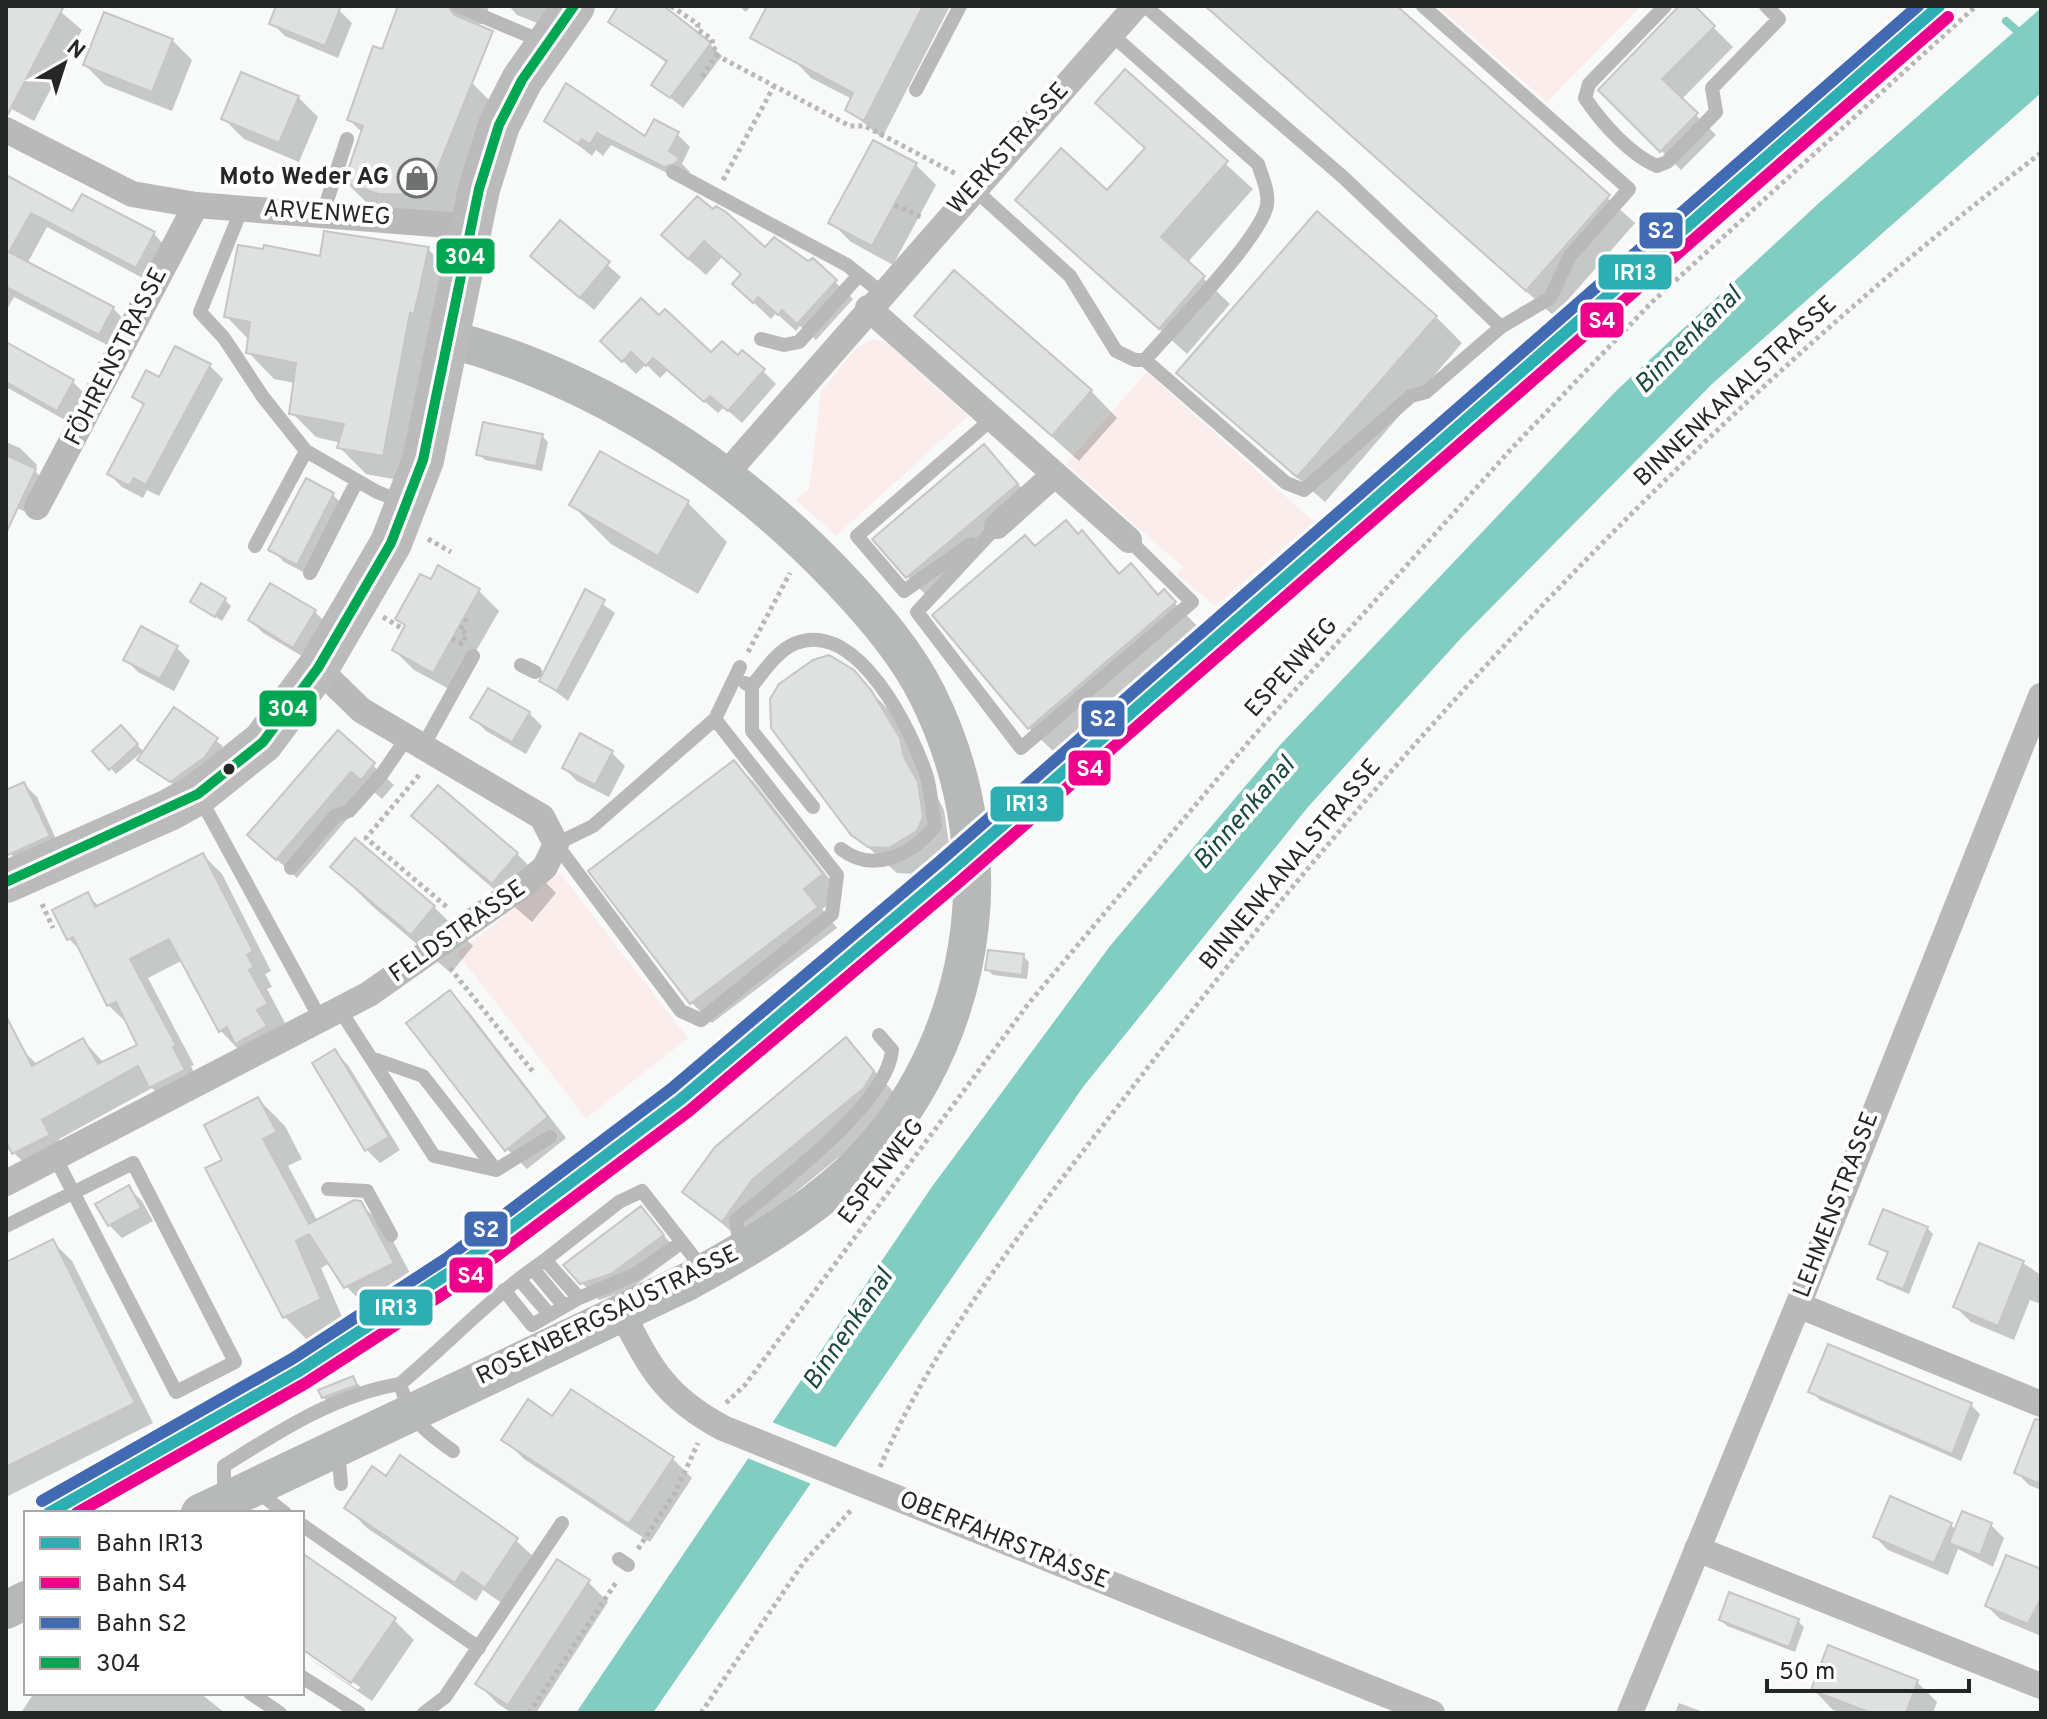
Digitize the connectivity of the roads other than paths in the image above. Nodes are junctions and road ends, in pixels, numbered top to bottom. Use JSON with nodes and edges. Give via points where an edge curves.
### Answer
{"nodes":[{"id":1,"x":458,"y":6,"type":"edge"},
{"id":2,"x":574,"y":6,"type":"edge"},
{"id":3,"x":960,"y":6,"type":"edge"},
{"id":4,"x":1423,"y":6,"type":"edge"},
{"id":5,"x":1665,"y":6,"type":"edge"},
{"id":6,"x":1766,"y":6,"type":"edge"},
{"id":7,"x":1134,"y":8,"type":"edge"},
{"id":8,"x":1111,"y":34,"type":"junction"},
{"id":9,"x":546,"y":43,"type":"junction"},
{"id":10,"x":916,"y":90,"type":"dead end"},
{"id":11,"x":6,"y":130,"type":"edge"},
{"id":12,"x":347,"y":139,"type":"dead end"},
{"id":13,"x":673,"y":172,"type":"dead end"},
{"id":14,"x":968,"y":183,"type":"junction"},
{"id":15,"x":196,"y":205,"type":"junction"},
{"id":16,"x":242,"y":208,"type":"junction"},
{"id":17,"x":323,"y":213,"type":"junction"},
{"id":18,"x":473,"y":227,"type":"junction"},
{"id":19,"x":1025,"y":236,"type":"junction"},
{"id":20,"x":1015,"y":248,"type":"dead end"},
{"id":21,"x":859,"y":275,"type":"junction"},
{"id":22,"x":875,"y":301,"type":"junction"},
{"id":23,"x":1501,"y":327,"type":"junction"},
{"id":24,"x":449,"y":339,"type":"junction"},
{"id":25,"x":761,"y":339,"type":"dead end"},
{"id":26,"x":1145,"y":360,"type":"junction"},
{"id":27,"x":993,"y":418,"type":"junction"},
{"id":28,"x":306,"y":451,"type":"junction"},
{"id":29,"x":725,"y":475,"type":"junction"},
{"id":30,"x":1054,"y":475,"type":"junction"},
{"id":31,"x":357,"y":481,"type":"junction"},
{"id":32,"x":37,"y":507,"type":"dead end"},
{"id":33,"x":412,"y":519,"type":"junction"},
{"id":34,"x":997,"y":526,"type":"junction"},
{"id":35,"x":1129,"y":540,"type":"joint"},
{"id":36,"x":255,"y":546,"type":"dead end"},
{"id":37,"x":310,"y":573,"type":"dead end"},
{"id":38,"x":473,"y":656,"type":"dead end"},
{"id":39,"x":521,"y":665,"type":"dead end"},
{"id":40,"x":318,"y":668,"type":"junction"},
{"id":41,"x":535,"y":672,"type":"dead end"},
{"id":42,"x":752,"y":686,"type":"junction"},
{"id":43,"x":2041,"y":696,"type":"edge"},
{"id":44,"x":715,"y":719,"type":"junction"},
{"id":45,"x":421,"y":747,"type":"junction"},
{"id":46,"x":198,"y":794,"type":"junction"},
{"id":47,"x":813,"y":807,"type":"dead end"},
{"id":48,"x":556,"y":844,"type":"junction"},
{"id":49,"x":841,"y":849,"type":"dead end"},
{"id":50,"x":291,"y":868,"type":"dead end"},
{"id":51,"x":6,"y":882,"type":"edge"},
{"id":52,"x":330,"y":1015,"type":"junction"},
{"id":53,"x":879,"y":1035,"type":"dead end"},
{"id":54,"x":371,"y":1058,"type":"junction"},
{"id":55,"x":550,"y":1137,"type":"dead end"},
{"id":56,"x":55,"y":1157,"type":"junction"},
{"id":57,"x":496,"y":1170,"type":"junction"},
{"id":58,"x":6,"y":1183,"type":"edge"},
{"id":59,"x":328,"y":1189,"type":"dead end"},
{"id":60,"x":74,"y":1193,"type":"junction"},
{"id":61,"x":6,"y":1226,"type":"edge"},
{"id":62,"x":391,"y":1235,"type":"dead end"},
{"id":63,"x":682,"y":1242,"type":"junction"},
{"id":64,"x":741,"y":1252,"type":"junction"},
{"id":65,"x":539,"y":1264,"type":"junction"},
{"id":66,"x":705,"y":1272,"type":"junction"},
{"id":67,"x":519,"y":1279,"type":"junction"},
{"id":68,"x":504,"y":1290,"type":"junction"},
{"id":69,"x":579,"y":1298,"type":"junction"},
{"id":70,"x":1798,"y":1305,"type":"junction"},
{"id":71,"x":564,"y":1306,"type":"junction"},
{"id":72,"x":622,"y":1313,"type":"junction"},
{"id":73,"x":550,"y":1315,"type":"junction"},
{"id":74,"x":404,"y":1398,"type":"junction"},
{"id":75,"x":2041,"y":1404,"type":"edge"},
{"id":76,"x":338,"y":1446,"type":"junction"},
{"id":77,"x":453,"y":1451,"type":"dead end"},
{"id":78,"x":341,"y":1484,"type":"dead end"},
{"id":79,"x":225,"y":1500,"type":"edge"},
{"id":80,"x":276,"y":1511,"type":"edge"},
{"id":81,"x":562,"y":1523,"type":"dead end"},
{"id":82,"x":304,"y":1526,"type":"edge"},
{"id":83,"x":1697,"y":1549,"type":"junction"},
{"id":84,"x":24,"y":1601,"type":"edge"},
{"id":85,"x":6,"y":1610,"type":"edge"},
{"id":86,"x":479,"y":1648,"type":"junction"},
{"id":87,"x":304,"y":1678,"type":"edge"},
{"id":88,"x":2041,"y":1686,"type":"edge"},
{"id":89,"x":253,"y":1695,"type":"edge"},
{"id":90,"x":280,"y":1713,"type":"edge"},
{"id":91,"x":359,"y":1713,"type":"edge"},
{"id":92,"x":424,"y":1713,"type":"edge"},
{"id":93,"x":1432,"y":1713,"type":"edge"},
{"id":94,"x":1630,"y":1713,"type":"edge"}],
"edges":[{"from":1,"to":9,"type":"lane"},
{"from":2,"to":9,"type":"main road"},
{"from":3,"to":10,"type":"lane"},
{"from":4,"to":23,"type":"lane","via":[[1629,189],[1570,256],[1550,298]]},
{"from":5,"to":6,"type":"lane","via":[[1589,84],[1585,98],[1645,161],[1657,166],[1716,112],[1712,88],[1779,19]]},
{"from":7,"to":8,"type":"street","name":"WERKSTRASSE"},
{"from":7,"to":23,"type":"lane","via":[[1343,177]]},
{"from":8,"to":14,"type":"street","name":"WERKSTRASSE"},
{"from":8,"to":26,"type":"lane","via":[[1258,164],[1267,189],[1267,208],[1251,236]]},
{"from":9,"to":18,"type":"main road","via":[[499,125]]},
{"from":11,"to":15,"type":"street","name":"ARVENWEG","via":[[118,189]]},
{"from":12,"to":17,"type":"lane"},
{"from":13,"to":21,"type":"lane"},
{"from":14,"to":19,"type":"lane"},
{"from":14,"to":22,"type":"street","name":"WERKSTRASSE"},
{"from":15,"to":16,"type":"street","name":"ARVENWEG"},
{"from":15,"to":32,"type":"street","name":"FÖHRENSTRASSE"},
{"from":16,"to":17,"type":"street","name":"ARVENWEG"},
{"from":16,"to":28,"type":"lane","via":[[200,312]]},
{"from":17,"to":18,"type":"street","name":"ARVENWEG"},
{"from":18,"to":24,"type":"main road"},
{"from":19,"to":20,"type":"lane"},
{"from":19,"to":26,"type":"lane","via":[[1070,276],[1116,351]]},
{"from":21,"to":22,"type":"lane"},
{"from":21,"to":25,"type":"lane","via":[[799,342],[784,345]]},
{"from":22,"to":27,"type":"street"},
{"from":22,"to":29,"type":"street","name":"WERKSTRASSE"},
{"from":23,"to":26,"type":"lane","via":[[1426,392],[1411,396],[1304,490],[1286,483]]},
{"from":24,"to":29,"type":"street","name":"ROSENBERGSAUSTRASSE","via":[[552,373],[667,436]]},
{"from":24,"to":33,"type":"main road"},
{"from":27,"to":30,"type":"street"},
{"from":27,"to":34,"type":"lane","via":[[857,536],[904,591]]},
{"from":28,"to":31,"type":"lane"},
{"from":28,"to":36,"type":"lane"},
{"from":29,"to":64,"type":"street","name":"ROSENBERGSAUSTRASSE","via":[[809,546],[901,652],[947,738],[965,801],[974,866],[965,959],[952,1015],[930,1066],[887,1132],[850,1173]]},
{"from":30,"to":34,"type":"street"},
{"from":30,"to":35,"type":"street"},
{"from":31,"to":33,"type":"lane"},
{"from":31,"to":37,"type":"lane"},
{"from":33,"to":40,"type":"main road"},
{"from":34,"to":35,"type":"lane","via":[[917,612],[1021,748],[1192,602]]},
{"from":38,"to":45,"type":"lane"},
{"from":39,"to":41,"type":"lane"},
{"from":40,"to":45,"type":"street","via":[[361,710]]},
{"from":40,"to":46,"type":"main road","via":[[263,742]]},
{"from":42,"to":44,"type":"lane","via":[[736,673]]},
{"from":42,"to":47,"type":"lane","via":[[752,731]]},
{"from":42,"to":49,"type":"lane","via":[[796,643],[833,642],[850,651],[907,728],[927,780],[935,826],[906,854],[874,861],[854,859]]},
{"from":43,"to":70,"type":"street","name":"LEHMENSTRASSE"},
{"from":44,"to":48,"type":"lane","via":[[593,826]]},
{"from":44,"to":48,"type":"lane","via":[[837,875],[832,914],[701,1020],[681,1011]]},
{"from":45,"to":48,"type":"street","via":[[542,817]]},
{"from":45,"to":50,"type":"lane","via":[[382,774],[349,811],[335,816]]},
{"from":46,"to":51,"type":"main road"},
{"from":46,"to":52,"type":"lane"},
{"from":48,"to":52,"type":"street","name":"FELDSTRASSE","via":[[545,867],[528,882]]},
{"from":52,"to":54,"type":"lane"},
{"from":52,"to":56,"type":"street","name":"FELDSTRASSE","via":[[258,1062]]},
{"from":53,"to":64,"type":"lane","via":[[892,1050],[891,1067],[839,1134],[736,1220]]},
{"from":54,"to":57,"type":"lane","via":[[423,1076]]},
{"from":54,"to":57,"type":"lane","via":[[434,1156]]},
{"from":55,"to":57,"type":"lane"},
{"from":56,"to":58,"type":"street","name":"FELDSTRASSE"},
{"from":56,"to":60,"type":"lane"},
{"from":59,"to":62,"type":"lane","via":[[367,1191]]},
{"from":60,"to":60,"type":"lane","via":[[176,1392],[235,1362],[133,1163]]},
{"from":60,"to":61,"type":"lane"},
{"from":63,"to":65,"type":"lane","via":[[642,1191],[619,1202]]},
{"from":63,"to":66,"type":"lane"},
{"from":63,"to":69,"type":"lane","via":[[634,1275]]},
{"from":64,"to":66,"type":"street","name":"ROSENBERGSAUSTRASSE"},
{"from":65,"to":67,"type":"lane"},
{"from":65,"to":69,"type":"lane"},
{"from":65,"to":71,"type":"lane"},
{"from":66,"to":72,"type":"street","name":"ROSENBERGSAUSTRASSE"},
{"from":67,"to":68,"type":"lane"},
{"from":67,"to":73,"type":"lane"},
{"from":68,"to":73,"type":"lane","via":[[532,1325]]},
{"from":68,"to":74,"type":"lane"},
{"from":69,"to":71,"type":"lane"},
{"from":70,"to":75,"type":"street"},
{"from":70,"to":83,"type":"street","name":"LEHMENSTRASSE"},
{"from":71,"to":73,"type":"lane"},
{"from":72,"to":74,"type":"street","name":"ROSENBERGSAUSTRASSE"},
{"from":72,"to":93,"type":"street","name":"OBERFAHRSTRASSE","via":[[644,1360],[677,1399],[716,1424]]},
{"from":74,"to":76,"type":"street","name":"ROSENBERGSAUSTRASSE"},
{"from":74,"to":77,"type":"lane","via":[[424,1431]]},
{"from":74,"to":79,"type":"lane","via":[[355,1395],[275,1434],[224,1466]]},
{"from":76,"to":78,"type":"lane"},
{"from":76,"to":79,"type":"street","name":"ROSENBERGSAUSTRASSE"},
{"from":79,"to":80,"type":"lane"},
{"from":81,"to":86,"type":"lane"},
{"from":82,"to":86,"type":"lane"},
{"from":83,"to":88,"type":"street"},
{"from":83,"to":94,"type":"street","name":"LEHMENSTRASSE"},
{"from":84,"to":85,"type":"street"},
{"from":86,"to":92,"type":"lane","via":[[445,1697]]},
{"from":87,"to":91,"type":"lane"},
{"from":89,"to":90,"type":"lane"}]}
